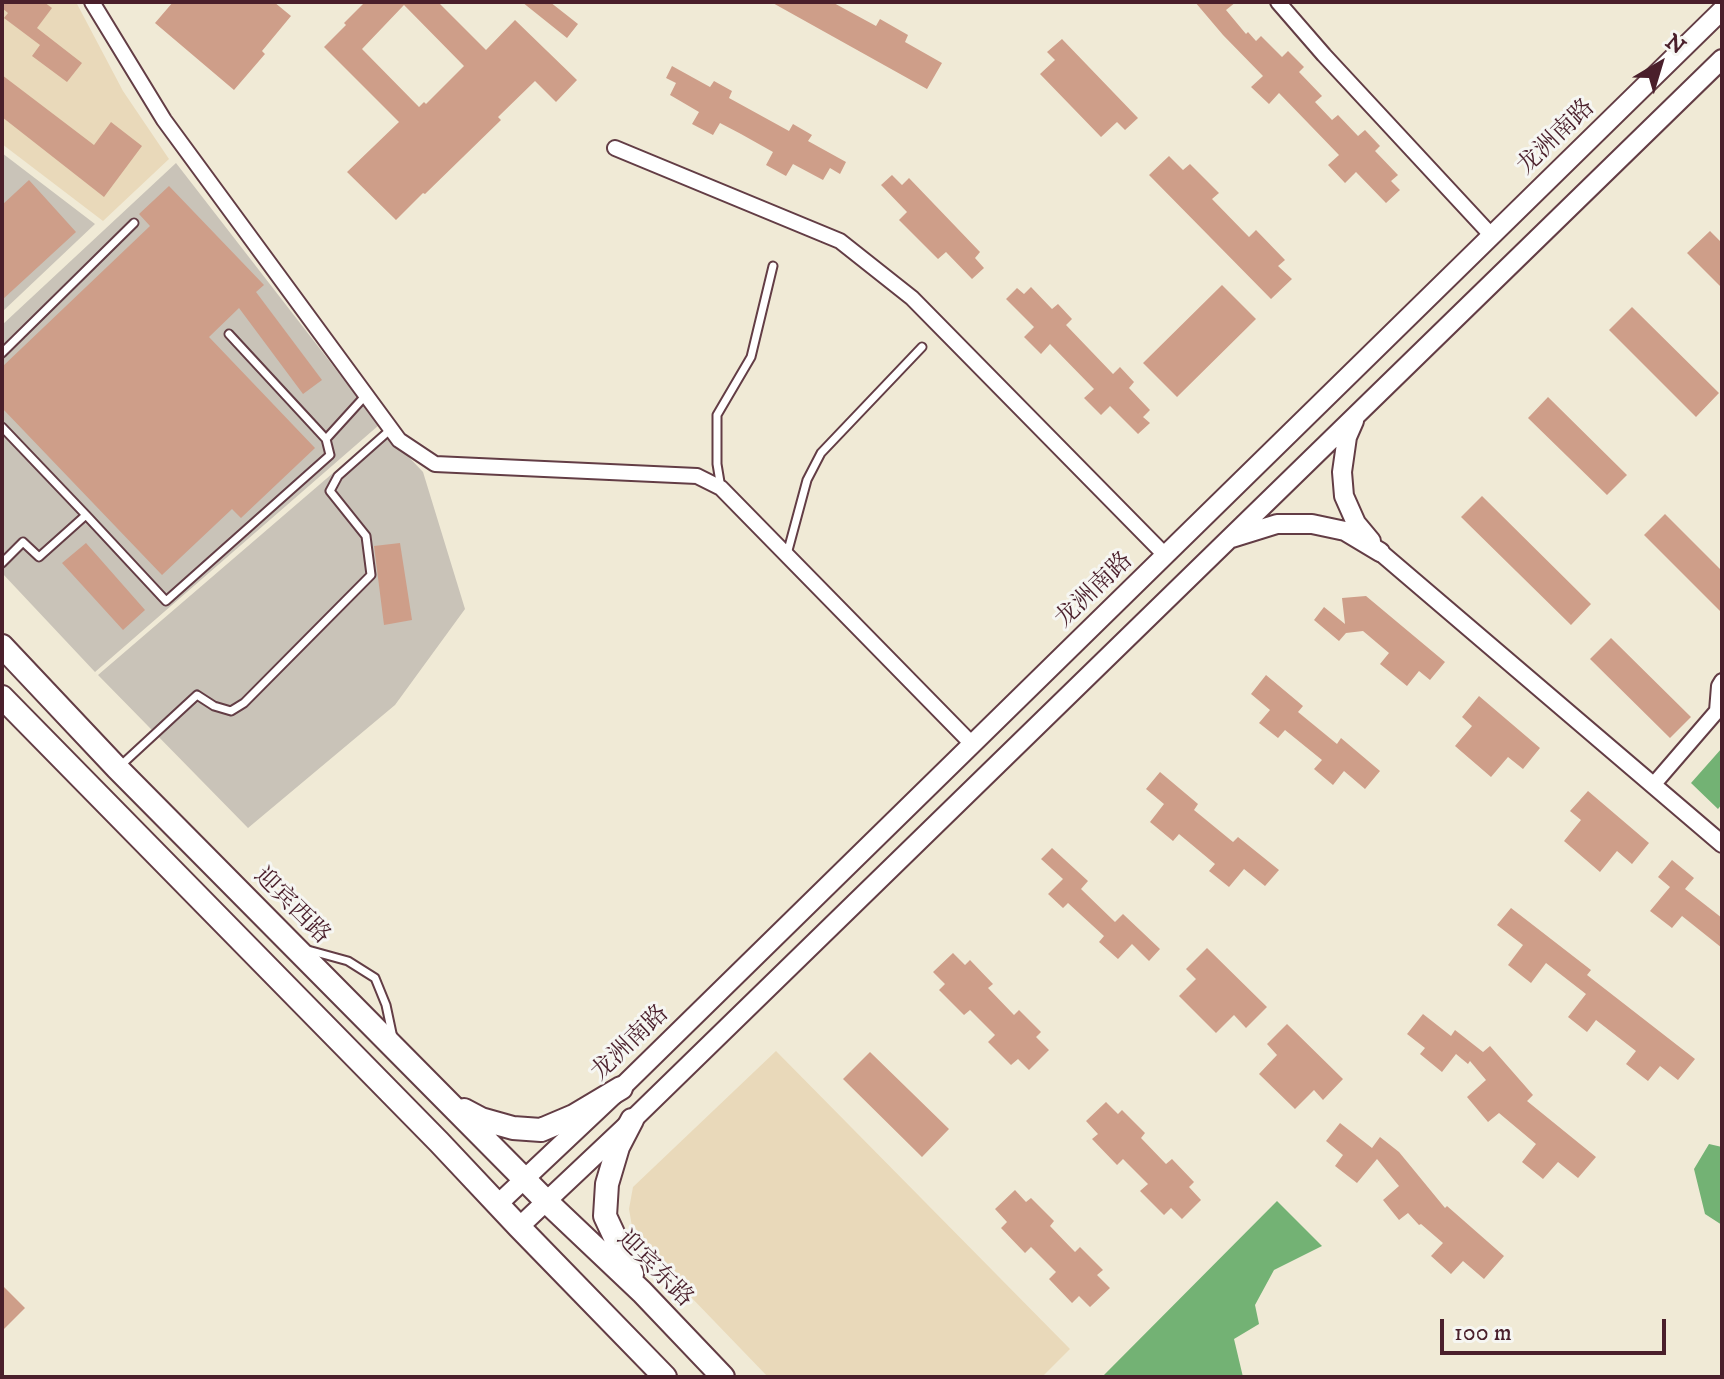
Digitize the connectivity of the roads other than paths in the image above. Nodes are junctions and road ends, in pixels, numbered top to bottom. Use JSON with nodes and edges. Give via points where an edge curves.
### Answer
{"nodes":[{"id":1,"x":92,"y":2,"type":"edge"},
{"id":2,"x":1278,"y":2,"type":"edge"},
{"id":3,"x":1722,"y":10,"type":"edge"},
{"id":4,"x":1722,"y":59,"type":"edge"},
{"id":5,"x":615,"y":148,"type":"dead end"},
{"id":6,"x":134,"y":223,"type":"dead end"},
{"id":7,"x":1492,"y":236,"type":"junction"},
{"id":8,"x":773,"y":266,"type":"dead end"},
{"id":9,"x":229,"y":334,"type":"dead end"},
{"id":10,"x":922,"y":347,"type":"dead end"},
{"id":11,"x":2,"y":353,"type":"edge"},
{"id":12,"x":366,"y":395,"type":"junction"},
{"id":13,"x":1357,"y":414,"type":"junction"},
{"id":14,"x":2,"y":427,"type":"edge"},
{"id":15,"x":391,"y":429,"type":"junction"},
{"id":16,"x":326,"y":439,"type":"junction"},
{"id":17,"x":721,"y":488,"type":"junction"},
{"id":18,"x":86,"y":515,"type":"junction"},
{"id":19,"x":1229,"y":539,"type":"junction"},
{"id":20,"x":1380,"y":552,"type":"junction"},
{"id":21,"x":787,"y":555,"type":"junction"},
{"id":22,"x":1166,"y":556,"type":"junction"},
{"id":23,"x":2,"y":563,"type":"edge"},
{"id":24,"x":2,"y":646,"type":"edge"},
{"id":25,"x":1722,"y":681,"type":"edge"},
{"id":26,"x":2,"y":697,"type":"edge"},
{"id":27,"x":1720,"y":711,"type":"edge"},
{"id":28,"x":972,"y":744,"type":"junction"},
{"id":29,"x":117,"y":768,"type":"junction"},
{"id":30,"x":1654,"y":784,"type":"junction"},
{"id":31,"x":1722,"y":844,"type":"edge"},
{"id":32,"x":293,"y":946,"type":"junction"},
{"id":33,"x":395,"y":1048,"type":"junction"},
{"id":34,"x":621,"y":1088,"type":"junction"},
{"id":35,"x":447,"y":1101,"type":"junction"},
{"id":36,"x":632,"y":1120,"type":"junction"},
{"id":37,"x":526,"y":1179,"type":"junction"},
{"id":38,"x":547,"y":1202,"type":"junction"},
{"id":39,"x":498,"y":1204,"type":"junction"},
{"id":40,"x":519,"y":1227,"type":"junction"},
{"id":41,"x":642,"y":1292,"type":"junction"},
{"id":42,"x":665,"y":1377,"type":"edge"},
{"id":43,"x":723,"y":1377,"type":"edge"}],
"edges":[{"from":1,"to":12,"type":"street","via":[[164,120]]},
{"from":2,"to":7,"type":"street"},
{"from":3,"to":7,"type":"main road","name":"龙洲南路"},
{"from":4,"to":13,"type":"main road"},
{"from":5,"to":22,"type":"street","via":[[840,241],[912,298]]},
{"from":6,"to":11,"type":"lane"},
{"from":7,"to":22,"type":"main road","name":"龙洲南路"},
{"from":8,"to":17,"type":"lane","via":[[751,357],[717,415]]},
{"from":9,"to":16,"type":"lane"},
{"from":10,"to":21,"type":"lane","via":[[821,453],[807,480]]},
{"from":12,"to":15,"type":"street"},
{"from":12,"to":16,"type":"lane"},
{"from":13,"to":19,"type":"main road"},
{"from":13,"to":20,"type":"main road","via":[[1347,437],[1344,496],[1356,523]]},
{"from":14,"to":18,"type":"lane"},
{"from":15,"to":17,"type":"street","via":[[435,464],[697,476]]},
{"from":15,"to":29,"type":"lane","via":[[338,476],[330,491],[366,536],[371,575],[244,703],[231,711],[197,695]]},
{"from":16,"to":18,"type":"lane","via":[[330,455],[166,601]]},
{"from":17,"to":21,"type":"street"},
{"from":18,"to":23,"type":"lane","via":[[39,557],[23,542]]},
{"from":19,"to":20,"type":"main road","via":[[1277,524],[1312,524],[1345,531]]},
{"from":19,"to":36,"type":"main road"},
{"from":20,"to":30,"type":"street"},
{"from":21,"to":28,"type":"street"},
{"from":22,"to":28,"type":"main road","name":"龙洲南路"},
{"from":24,"to":29,"type":"highway","name":"迎宾西路"},
{"from":25,"to":27,"type":"street"},
{"from":26,"to":39,"type":"highway"},
{"from":27,"to":30,"type":"street"},
{"from":28,"to":34,"type":"main road","name":"龙洲南路"},
{"from":29,"to":32,"type":"highway","name":"迎宾西路"},
{"from":30,"to":31,"type":"street"},
{"from":32,"to":33,"type":"highway","name":"迎宾西路"},
{"from":32,"to":33,"type":"lane","via":[[348,961],[375,978]]},
{"from":33,"to":35,"type":"highway","name":"迎宾西路"},
{"from":34,"to":35,"type":"highway","via":[[541,1130],[481,1119]]},
{"from":34,"to":37,"type":"main road","name":"龙洲南路"},
{"from":35,"to":37,"type":"highway","name":"迎宾西路"},
{"from":36,"to":38,"type":"main road"},
{"from":36,"to":41,"type":"highway","via":[[607,1184],[605,1216]]},
{"from":37,"to":38,"type":"highway","name":"迎宾西路"},
{"from":37,"to":39,"type":"main road","name":"龙洲南路"},
{"from":38,"to":40,"type":"main road"},
{"from":38,"to":41,"type":"highway","name":"迎宾东路"},
{"from":39,"to":40,"type":"highway"},
{"from":40,"to":42,"type":"highway"},
{"from":41,"to":43,"type":"highway","name":"迎宾东路"}]}
